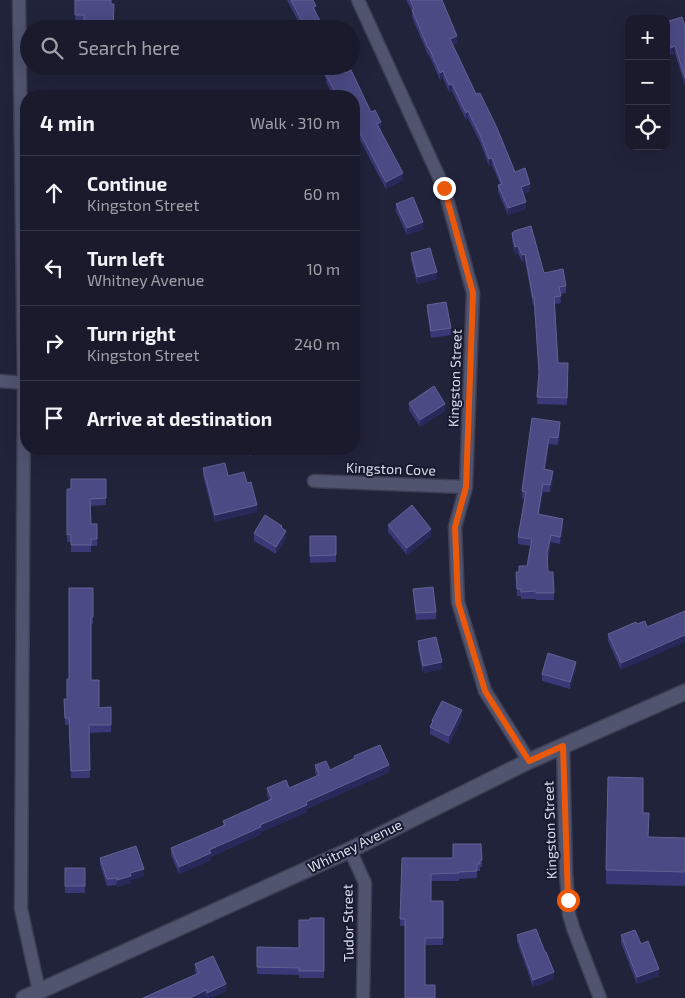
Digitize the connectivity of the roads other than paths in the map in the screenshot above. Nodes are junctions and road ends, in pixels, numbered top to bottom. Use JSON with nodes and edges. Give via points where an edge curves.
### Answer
{"nodes":[{"id":1,"x":19,"y":0,"type":"edge"},
{"id":2,"x":358,"y":0,"type":"edge"},
{"id":3,"x":20,"y":90,"type":"edge"},
{"id":4,"x":0,"y":381,"type":"edge"},
{"id":5,"x":20,"y":383,"type":"edge"},
{"id":6,"x":24,"y":455,"type":"edge"},
{"id":7,"x":314,"y":481,"type":"dead end"},
{"id":8,"x":466,"y":487,"type":"junction"},
{"id":9,"x":685,"y":692,"type":"edge"},
{"id":10,"x":563,"y":746,"type":"junction"},
{"id":11,"x":529,"y":761,"type":"junction"},
{"id":12,"x":350,"y":850,"type":"junction"},
{"id":13,"x":39,"y":991,"type":"junction"},
{"id":14,"x":24,"y":998,"type":"edge"},
{"id":15,"x":363,"y":998,"type":"edge"},
{"id":16,"x":600,"y":998,"type":"edge"}],
"edges":[{"from":1,"to":3,"type":"street"},
{"from":2,"to":8,"type":"street","name":"Kingston Street","via":[[444,188],[473,293]]},
{"from":4,"to":5,"type":"street"},
{"from":6,"to":13,"type":"street","via":[[21,910]]},
{"from":7,"to":8,"type":"street","name":"Kingston Cove"},
{"from":8,"to":11,"type":"street","name":"Kingston Street","via":[[455,527],[458,602],[485,691]]},
{"from":9,"to":10,"type":"main road","name":"Whitney Avenue"},
{"from":10,"to":11,"type":"main road","name":"Whitney Avenue"},
{"from":10,"to":16,"type":"street","name":"Kingston Street","via":[[570,914]]},
{"from":11,"to":12,"type":"main road","name":"Whitney Avenue"},
{"from":12,"to":13,"type":"main road","name":"Whitney Avenue"},
{"from":12,"to":15,"type":"street","name":"Tudor Street","via":[[364,883]]},
{"from":13,"to":14,"type":"main road","name":"Whitney Avenue"}]}
